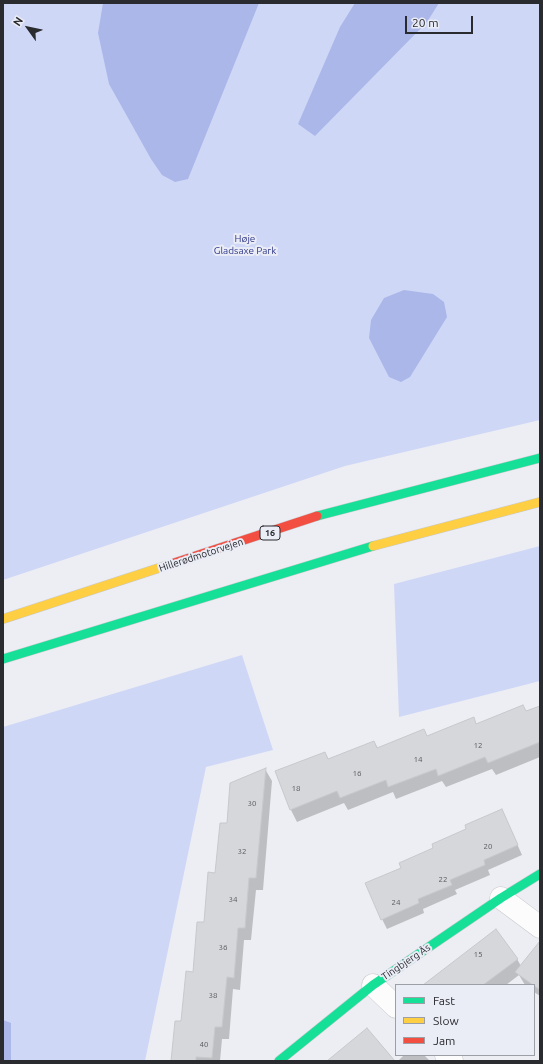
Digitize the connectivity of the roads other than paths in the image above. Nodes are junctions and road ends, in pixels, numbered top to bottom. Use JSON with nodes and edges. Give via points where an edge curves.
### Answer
{"nodes":[{"id":1,"x":540,"y":458,"type":"edge"},
{"id":2,"x":540,"y":502,"type":"edge"},
{"id":3,"x":3,"y":619,"type":"edge"},
{"id":4,"x":3,"y":659,"type":"edge"},
{"id":5,"x":540,"y":874,"type":"edge"},
{"id":6,"x":501,"y":898,"type":"junction"},
{"id":7,"x":540,"y":927,"type":"edge"},
{"id":8,"x":373,"y":984,"type":"junction"},
{"id":9,"x":395,"y":1006,"type":"edge"},
{"id":10,"x":279,"y":1061,"type":"edge"}],
"edges":[{"from":1,"to":3,"type":"main road","name":"Hillerødmotorvejen","number":"16","via":[[325,514]]},
{"from":2,"to":4,"type":"main road","via":[[401,537]]},
{"from":5,"to":6,"type":"main road","name":"Tingbjerg Ås"},
{"from":6,"to":7,"type":"street"},
{"from":6,"to":8,"type":"main road","name":"Tingbjerg Ås"},
{"from":8,"to":9,"type":"street"},
{"from":8,"to":10,"type":"main road","name":"Tingbjerg Ås"}]}
